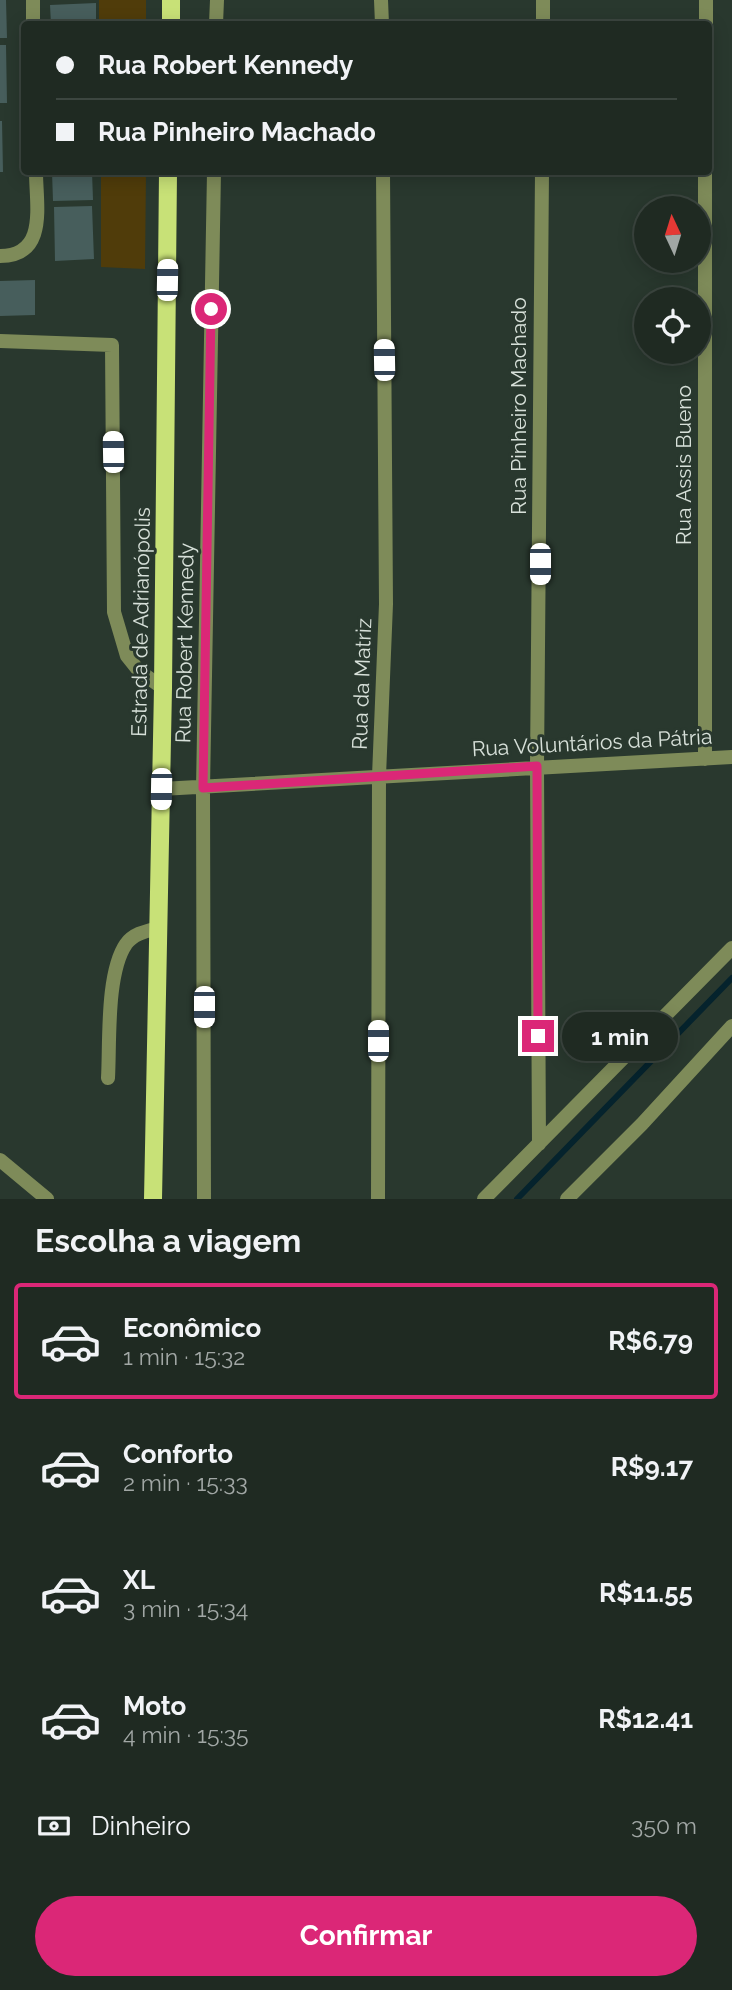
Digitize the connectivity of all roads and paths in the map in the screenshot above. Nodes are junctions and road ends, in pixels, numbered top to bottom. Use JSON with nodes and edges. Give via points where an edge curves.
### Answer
{"nodes":[{"id":1,"x":33,"y":0,"type":"edge"},
{"id":2,"x":172,"y":0,"type":"edge"},
{"id":3,"x":216,"y":0,"type":"edge"},
{"id":4,"x":382,"y":0,"type":"edge"},
{"id":5,"x":543,"y":0,"type":"edge"},
{"id":6,"x":706,"y":0,"type":"edge"},
{"id":7,"x":33,"y":21,"type":"edge"},
{"id":8,"x":171,"y":21,"type":"edge"},
{"id":9,"x":216,"y":21,"type":"edge"},
{"id":10,"x":382,"y":21,"type":"edge"},
{"id":11,"x":542,"y":21,"type":"edge"},
{"id":12,"x":706,"y":21,"type":"edge"},
{"id":13,"x":36,"y":175,"type":"edge"},
{"id":14,"x":168,"y":175,"type":"edge"},
{"id":15,"x":214,"y":175,"type":"edge"},
{"id":16,"x":383,"y":175,"type":"edge"},
{"id":17,"x":542,"y":175,"type":"edge"},
{"id":18,"x":705,"y":175,"type":"edge"},
{"id":19,"x":0,"y":256,"type":"edge"},
{"id":20,"x":0,"y":341,"type":"edge"},
{"id":21,"x":163,"y":688,"type":"junction"},
{"id":22,"x":732,"y":757,"type":"edge"},
{"id":23,"x":705,"y":759,"type":"junction"},
{"id":24,"x":537,"y":766,"type":"junction"},
{"id":25,"x":379,"y":776,"type":"junction"},
{"id":26,"x":203,"y":788,"type":"junction"},
{"id":27,"x":161,"y":789,"type":"junction"},
{"id":28,"x":159,"y":928,"type":"junction"},
{"id":29,"x":732,"y":948,"type":"edge"},
{"id":30,"x":732,"y":1027,"type":"edge"},
{"id":31,"x":108,"y":1078,"type":"dead end"},
{"id":32,"x":539,"y":1144,"type":"junction"},
{"id":33,"x":0,"y":1160,"type":"edge"},
{"id":34,"x":47,"y":1199,"type":"edge"},
{"id":35,"x":153,"y":1199,"type":"edge"},
{"id":36,"x":204,"y":1199,"type":"edge"},
{"id":37,"x":378,"y":1199,"type":"edge"},
{"id":38,"x":484,"y":1199,"type":"edge"},
{"id":39,"x":567,"y":1199,"type":"edge"}],
"edges":[{"from":1,"to":7,"type":"street"},
{"from":2,"to":8,"type":"main road"},
{"from":3,"to":9,"type":"street"},
{"from":4,"to":10,"type":"street"},
{"from":5,"to":11,"type":"street"},
{"from":6,"to":12,"type":"street"},
{"from":13,"to":19,"type":"street","via":[[37,229],[22,253]]},
{"from":14,"to":21,"type":"main road","name":"Estrada de Adrianópolis"},
{"from":15,"to":26,"type":"street","name":"Rua Robert Kennedy"},
{"from":16,"to":25,"type":"street","name":"Rua da Matriz","via":[[386,604]]},
{"from":17,"to":24,"type":"street","name":"Rua Pinheiro Machado"},
{"from":18,"to":23,"type":"street","name":"Rua Assis Bueno"},
{"from":20,"to":21,"type":"street","via":[[112,345],[114,612],[127,656]]},
{"from":21,"to":27,"type":"main road","name":"Estrada de Adrianópolis"},
{"from":22,"to":23,"type":"street","name":"Rua Voluntários da Pátria"},
{"from":23,"to":24,"type":"street","name":"Rua Voluntários da Pátria"},
{"from":24,"to":25,"type":"street","name":"Rua Voluntários da Pátria"},
{"from":24,"to":32,"type":"street","name":"Rua Pinheiro Machado"},
{"from":25,"to":26,"type":"street","name":"Rua Voluntários da Pátria"},
{"from":25,"to":37,"type":"street","name":"Rua da Matriz"},
{"from":26,"to":27,"type":"street","name":"Rua Voluntários da Pátria"},
{"from":26,"to":36,"type":"street","name":"Rua Robert Kennedy"},
{"from":27,"to":28,"type":"main road","name":"Estrada de Adrianópolis"},
{"from":28,"to":31,"type":"street","via":[[142,932],[127,943],[118,962]]},
{"from":28,"to":35,"type":"main road","name":"Estrada de Adrianópolis"},
{"from":29,"to":32,"type":"street"},
{"from":30,"to":39,"type":"street"},
{"from":32,"to":38,"type":"street"},
{"from":33,"to":34,"type":"street"}]}
